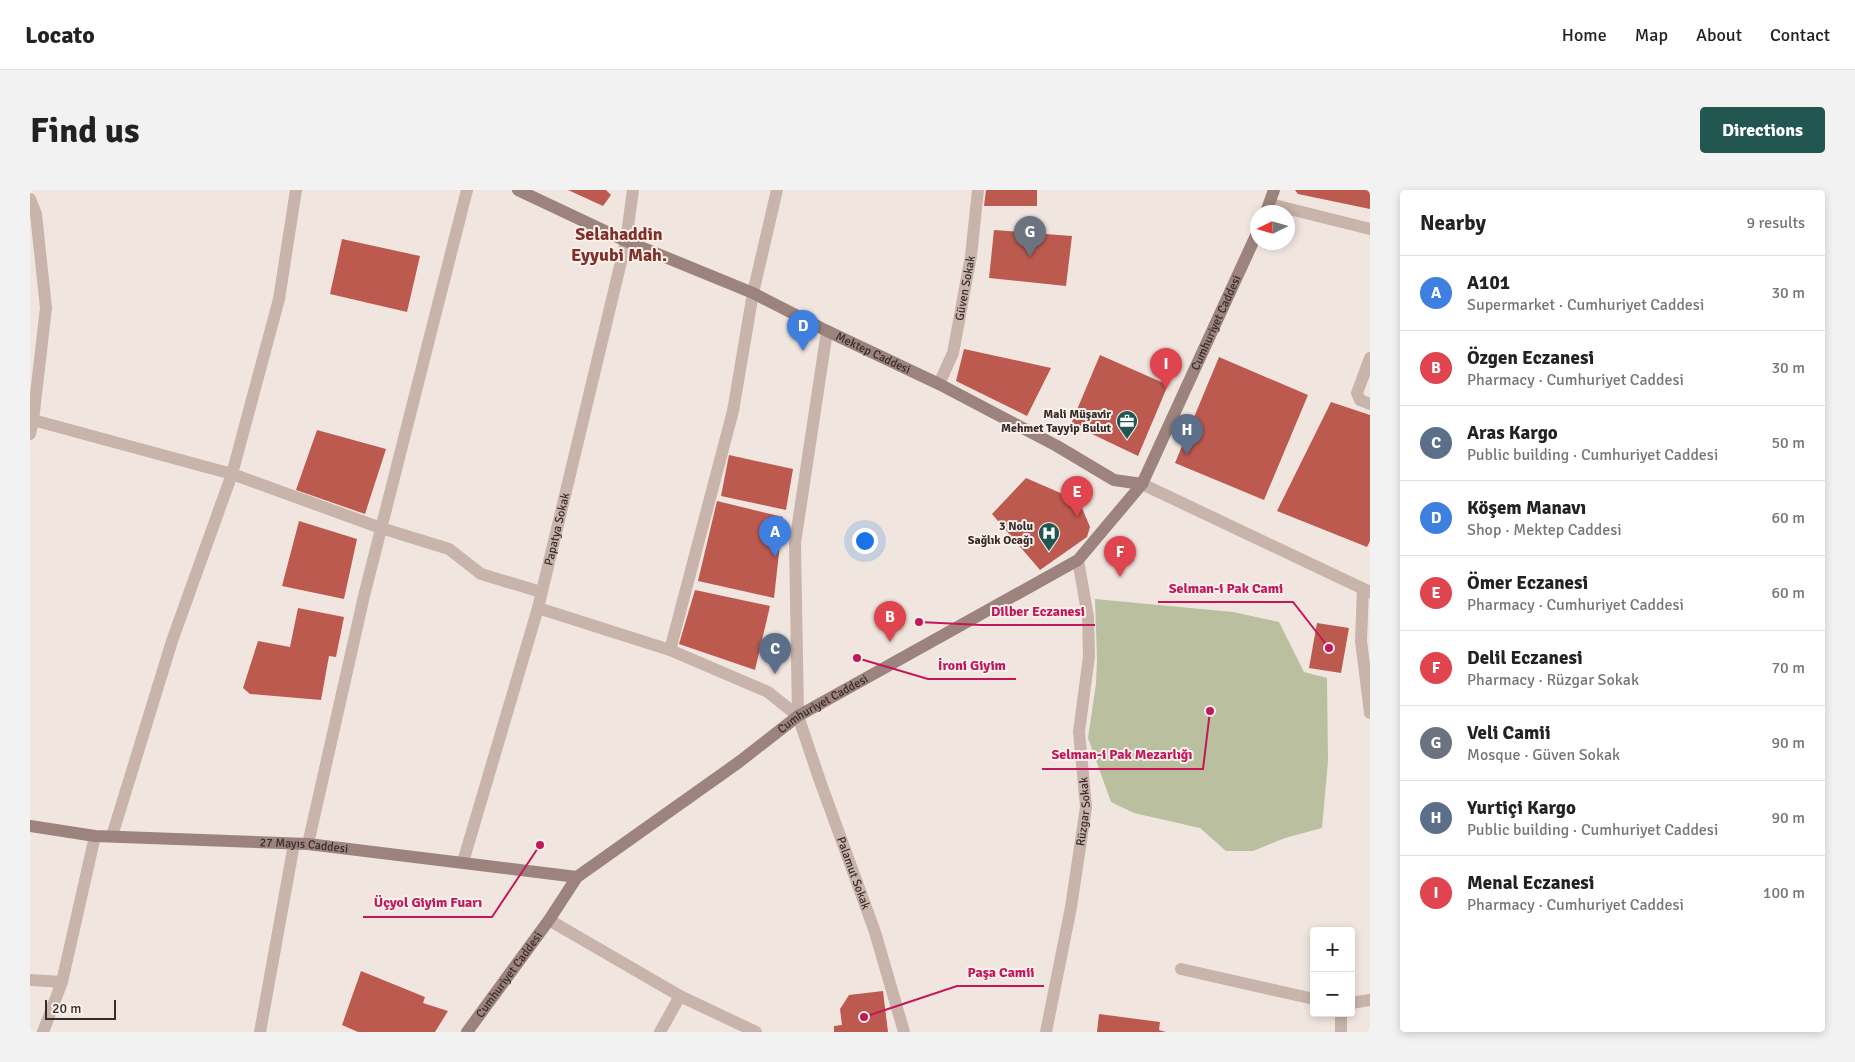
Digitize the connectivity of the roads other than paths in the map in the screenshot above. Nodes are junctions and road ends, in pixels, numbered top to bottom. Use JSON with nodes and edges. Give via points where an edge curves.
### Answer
{"nodes":[{"id":1,"x":296,"y":190,"type":"edge"},
{"id":2,"x":467,"y":190,"type":"edge"},
{"id":3,"x":518,"y":190,"type":"edge"},
{"id":4,"x":633,"y":190,"type":"edge"},
{"id":5,"x":777,"y":190,"type":"edge"},
{"id":6,"x":978,"y":190,"type":"edge"},
{"id":7,"x":1274,"y":190,"type":"edge"},
{"id":8,"x":30,"y":199,"type":"edge"},
{"id":9,"x":1269,"y":205,"type":"edge"},
{"id":10,"x":1295,"y":214,"type":"edge"},
{"id":11,"x":1370,"y":229,"type":"edge"},
{"id":12,"x":626,"y":241,"type":"junction"},
{"id":13,"x":1250,"y":248,"type":"edge"},
{"id":14,"x":753,"y":293,"type":"junction"},
{"id":15,"x":827,"y":331,"type":"junction"},
{"id":16,"x":1370,"y":358,"type":"edge"},
{"id":17,"x":940,"y":384,"type":"junction"},
{"id":18,"x":1370,"y":404,"type":"edge"},
{"id":19,"x":33,"y":420,"type":"junction"},
{"id":20,"x":30,"y":434,"type":"edge"},
{"id":21,"x":232,"y":474,"type":"junction"},
{"id":22,"x":1142,"y":484,"type":"junction"},
{"id":23,"x":381,"y":528,"type":"junction"},
{"id":24,"x":1078,"y":560,"type":"junction"},
{"id":25,"x":1367,"y":590,"type":"edge"},
{"id":26,"x":541,"y":592,"type":"junction"},
{"id":27,"x":538,"y":608,"type":"junction"},
{"id":28,"x":670,"y":650,"type":"junction"},
{"id":29,"x":1370,"y":712,"type":"edge"},
{"id":30,"x":798,"y":716,"type":"junction"},
{"id":31,"x":30,"y":826,"type":"edge"},
{"id":32,"x":95,"y":836,"type":"junction"},
{"id":33,"x":112,"y":836,"type":"junction"},
{"id":34,"x":294,"y":844,"type":"junction"},
{"id":35,"x":308,"y":844,"type":"junction"},
{"id":36,"x":464,"y":862,"type":"junction"},
{"id":37,"x":577,"y":877,"type":"junction"},
{"id":38,"x":549,"y":920,"type":"junction"},
{"id":39,"x":1181,"y":969,"type":"dead end"},
{"id":40,"x":30,"y":980,"type":"edge"},
{"id":41,"x":62,"y":982,"type":"junction"},
{"id":42,"x":680,"y":996,"type":"junction"},
{"id":43,"x":1310,"y":998,"type":"edge"},
{"id":44,"x":1370,"y":1000,"type":"edge"},
{"id":45,"x":1355,"y":1002,"type":"edge"},
{"id":46,"x":1341,"y":1017,"type":"edge"},
{"id":47,"x":44,"y":1032,"type":"edge"},
{"id":48,"x":260,"y":1032,"type":"edge"},
{"id":49,"x":467,"y":1032,"type":"edge"},
{"id":50,"x":660,"y":1032,"type":"edge"},
{"id":51,"x":756,"y":1032,"type":"edge"},
{"id":52,"x":904,"y":1032,"type":"edge"},
{"id":53,"x":1046,"y":1032,"type":"edge"},
{"id":54,"x":1341,"y":1032,"type":"edge"}],
"edges":[{"from":1,"to":21,"type":"street","via":[[278,299]]},
{"from":2,"to":23,"type":"street"},
{"from":3,"to":12,"type":"street","name":"Mektep Caddesi"},
{"from":4,"to":12,"type":"street","name":"Papatya Sokak"},
{"from":5,"to":14,"type":"street"},
{"from":6,"to":17,"type":"street","name":"Güven Sokak","via":[[971,256],[953,353]]},
{"from":7,"to":9,"type":"street"},
{"from":8,"to":19,"type":"street","via":[[36,214],[46,308]]},
{"from":10,"to":11,"type":"street"},
{"from":12,"to":14,"type":"street","name":"Mektep Caddesi"},
{"from":12,"to":26,"type":"street","name":"Papatya Sokak"},
{"from":13,"to":22,"type":"street","name":"Cumhuriyet Caddesi"},
{"from":14,"to":15,"type":"street","name":"Mektep Caddesi"},
{"from":14,"to":28,"type":"street","via":[[733,411]]},
{"from":15,"to":17,"type":"street","name":"Mektep Caddesi"},
{"from":15,"to":30,"type":"street","name":"Palamut Sokak","via":[[794,543]]},
{"from":16,"to":18,"type":"street","via":[[1357,393],[1360,400]]},
{"from":17,"to":22,"type":"street","name":"Mektep Caddesi","via":[[1114,480]]},
{"from":19,"to":20,"type":"street"},
{"from":19,"to":21,"type":"street"},
{"from":21,"to":23,"type":"street"},
{"from":21,"to":33,"type":"street","via":[[172,641]]},
{"from":22,"to":24,"type":"street","name":"Cumhuriyet Caddesi"},
{"from":22,"to":25,"type":"street"},
{"from":23,"to":26,"type":"street","via":[[449,549],[481,574]]},
{"from":23,"to":35,"type":"street"},
{"from":24,"to":30,"type":"street","name":"Cumhuriyet Caddesi"},
{"from":24,"to":53,"type":"street","name":"Rüzgar Sokak","via":[[1088,617],[1089,656],[1079,732],[1086,807],[1071,907]]},
{"from":25,"to":29,"type":"street","via":[[1361,641]]},
{"from":26,"to":27,"type":"street","name":"Papatya Sokak"},
{"from":27,"to":28,"type":"street"},
{"from":27,"to":36,"type":"street","name":"Papatya Sokak"},
{"from":28,"to":30,"type":"street","via":[[768,692]]},
{"from":30,"to":37,"type":"street","name":"Cumhuriyet Caddesi"},
{"from":30,"to":52,"type":"street","name":"Palamut Sokak","via":[[875,932]]},
{"from":31,"to":32,"type":"street","name":"27 Mayıs Caddesi"},
{"from":32,"to":33,"type":"street","name":"27 Mayıs Caddesi"},
{"from":32,"to":41,"type":"street"},
{"from":33,"to":34,"type":"street","name":"27 Mayıs Caddesi"},
{"from":34,"to":35,"type":"street","name":"27 Mayıs Caddesi"},
{"from":34,"to":48,"type":"street"},
{"from":35,"to":36,"type":"street","name":"27 Mayıs Caddesi"},
{"from":36,"to":37,"type":"street","name":"27 Mayıs Caddesi"},
{"from":37,"to":38,"type":"street","name":"Cumhuriyet Caddesi"},
{"from":38,"to":42,"type":"street"},
{"from":38,"to":49,"type":"street","name":"Cumhuriyet Caddesi"},
{"from":39,"to":43,"type":"street"},
{"from":40,"to":41,"type":"street"},
{"from":41,"to":47,"type":"street"},
{"from":42,"to":50,"type":"street"},
{"from":42,"to":51,"type":"street"},
{"from":44,"to":45,"type":"street"},
{"from":46,"to":54,"type":"street"}]}
